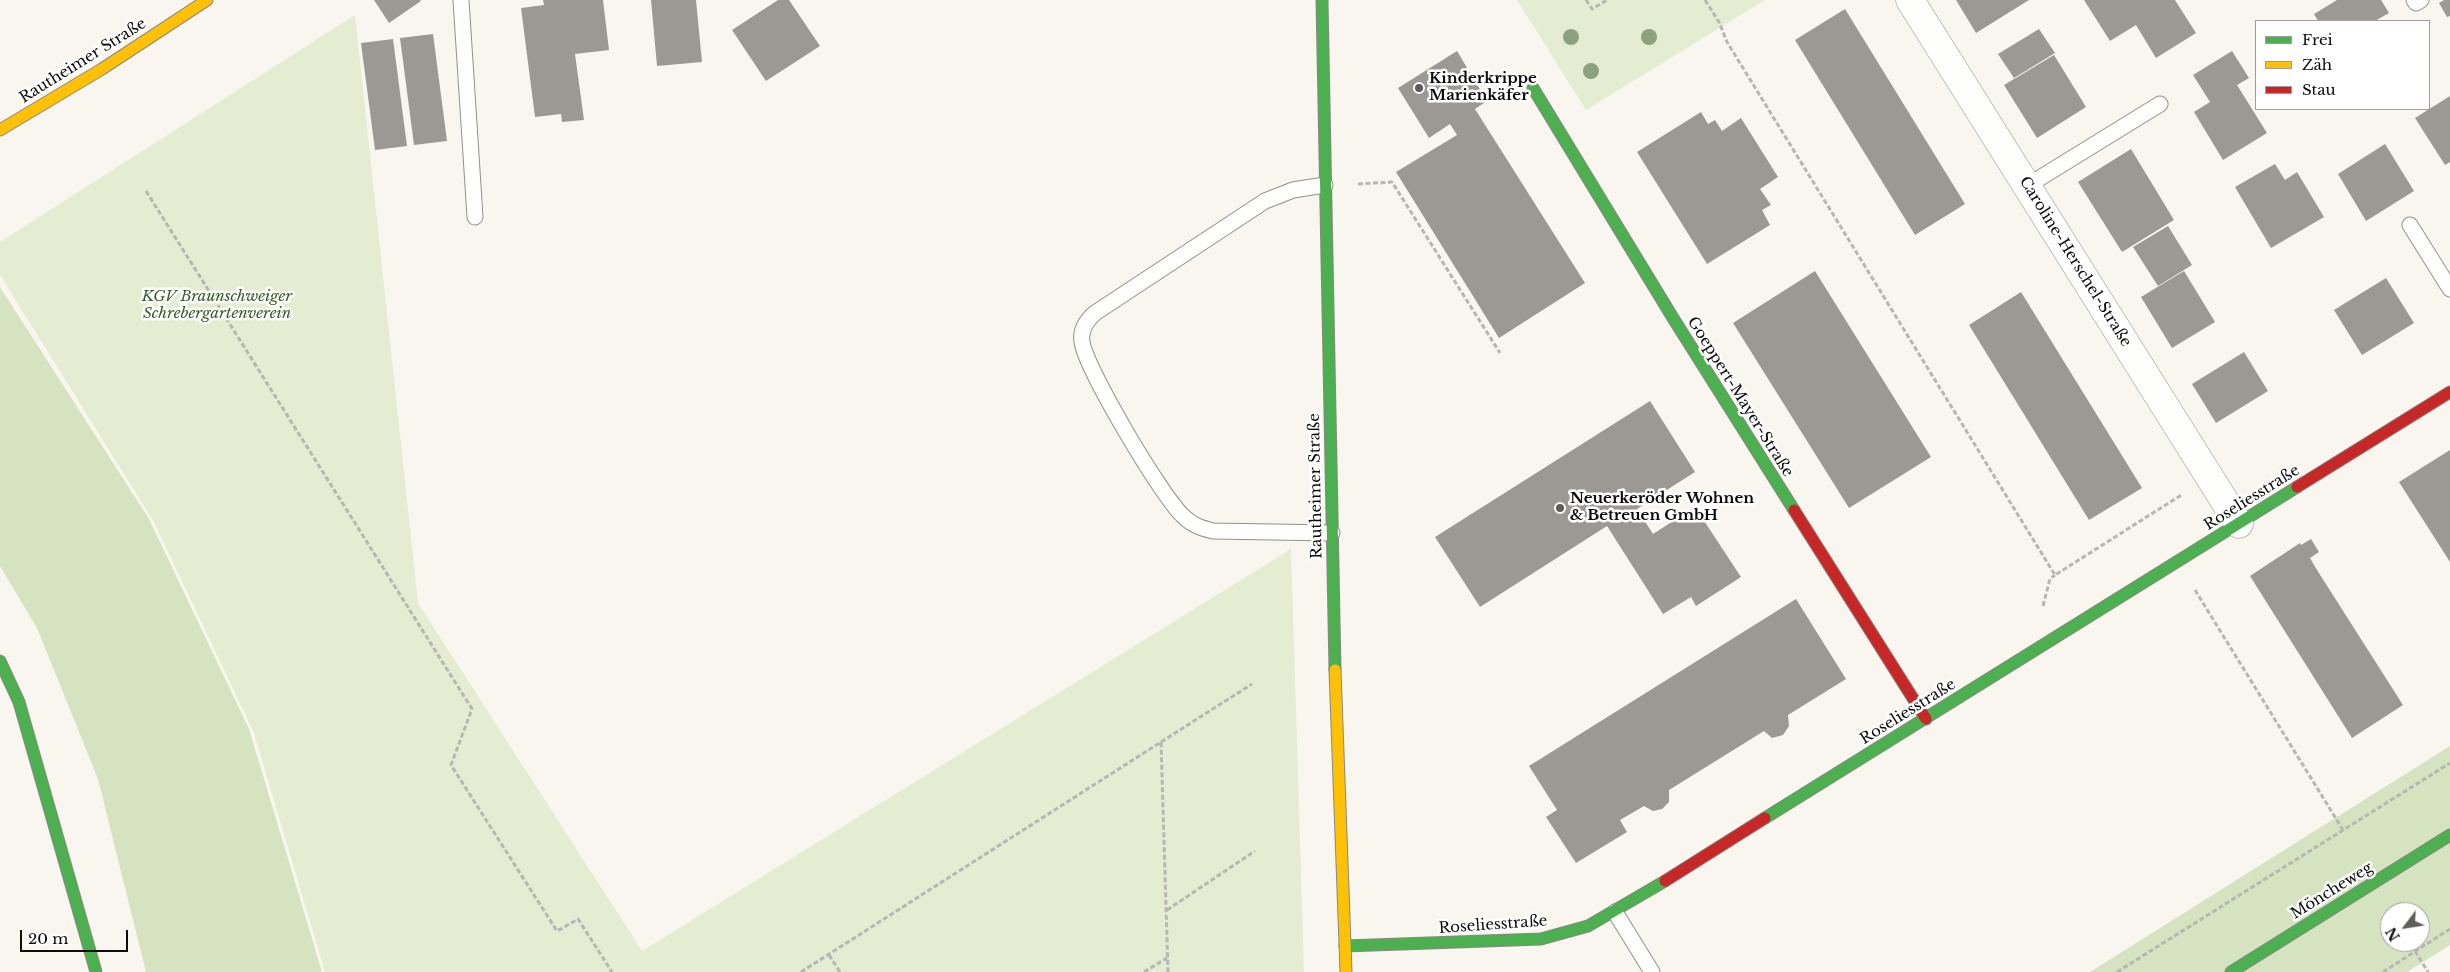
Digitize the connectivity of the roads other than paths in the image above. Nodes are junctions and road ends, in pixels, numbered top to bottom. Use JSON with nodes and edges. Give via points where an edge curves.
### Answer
{"nodes":[{"id":1,"x":207,"y":0,"type":"edge"},
{"id":2,"x":461,"y":0,"type":"edge"},
{"id":3,"x":1322,"y":0,"type":"edge"},
{"id":4,"x":1910,"y":0,"type":"edge"},
{"id":5,"x":2414,"y":0,"type":"edge"},
{"id":6,"x":2421,"y":0,"type":"edge"},
{"id":7,"x":1533,"y":88,"type":"dead end"},
{"id":8,"x":2160,"y":104,"type":"dead end"},
{"id":9,"x":0,"y":130,"type":"edge"},
{"id":10,"x":1325,"y":185,"type":"junction"},
{"id":11,"x":2027,"y":186,"type":"junction"},
{"id":12,"x":475,"y":217,"type":"dead end"},
{"id":13,"x":2410,"y":225,"type":"dead end"},
{"id":14,"x":2450,"y":289,"type":"edge"},
{"id":15,"x":2450,"y":392,"type":"edge"},
{"id":16,"x":2239,"y":524,"type":"junction"},
{"id":17,"x":1332,"y":533,"type":"junction"},
{"id":18,"x":0,"y":661,"type":"edge"},
{"id":19,"x":1926,"y":719,"type":"junction"},
{"id":20,"x":2450,"y":834,"type":"edge"},
{"id":21,"x":1615,"y":912,"type":"junction"},
{"id":22,"x":1345,"y":946,"type":"junction"},
{"id":23,"x":96,"y":972,"type":"edge"},
{"id":24,"x":1346,"y":972,"type":"edge"},
{"id":25,"x":1652,"y":972,"type":"edge"},
{"id":26,"x":2231,"y":972,"type":"edge"}],
"edges":[{"from":1,"to":9,"type":"main road","name":"Rautheimer Straße","via":[[102,69]]},
{"from":2,"to":12,"type":"lane"},
{"from":3,"to":10,"type":"main road","name":"Rautheimer Straße"},
{"from":4,"to":11,"type":"street","name":"Caroline-Herschel-Straße"},
{"from":5,"to":6,"type":"lane","via":[[2416,3]]},
{"from":7,"to":19,"type":"main road","name":"Goeppert-Mayer-Straße","via":[[1673,318]]},
{"from":8,"to":11,"type":"lane"},
{"from":10,"to":17,"type":"main road","name":"Rautheimer Straße"},
{"from":10,"to":17,"type":"lane","via":[[1293,190],[1265,201],[1095,312],[1086,321],[1081,342],[1094,373],[1166,496],[1197,527],[1213,531]]},
{"from":11,"to":16,"type":"street","name":"Caroline-Herschel-Straße"},
{"from":13,"to":14,"type":"lane"},
{"from":15,"to":16,"type":"main road","name":"Roseliesstraße"},
{"from":16,"to":19,"type":"main road","name":"Roseliesstraße"},
{"from":17,"to":22,"type":"main road","name":"Rautheimer Straße"},
{"from":18,"to":23,"type":"main road","via":[[19,702]]},
{"from":19,"to":21,"type":"main road","name":"Roseliesstraße"},
{"from":20,"to":26,"type":"main road","name":"Möncheweg"},
{"from":21,"to":22,"type":"main road","name":"Roseliesstraße","via":[[1581,928],[1542,939]]},
{"from":21,"to":25,"type":"lane"},
{"from":22,"to":24,"type":"main road","name":"Rautheimer Straße"}]}
